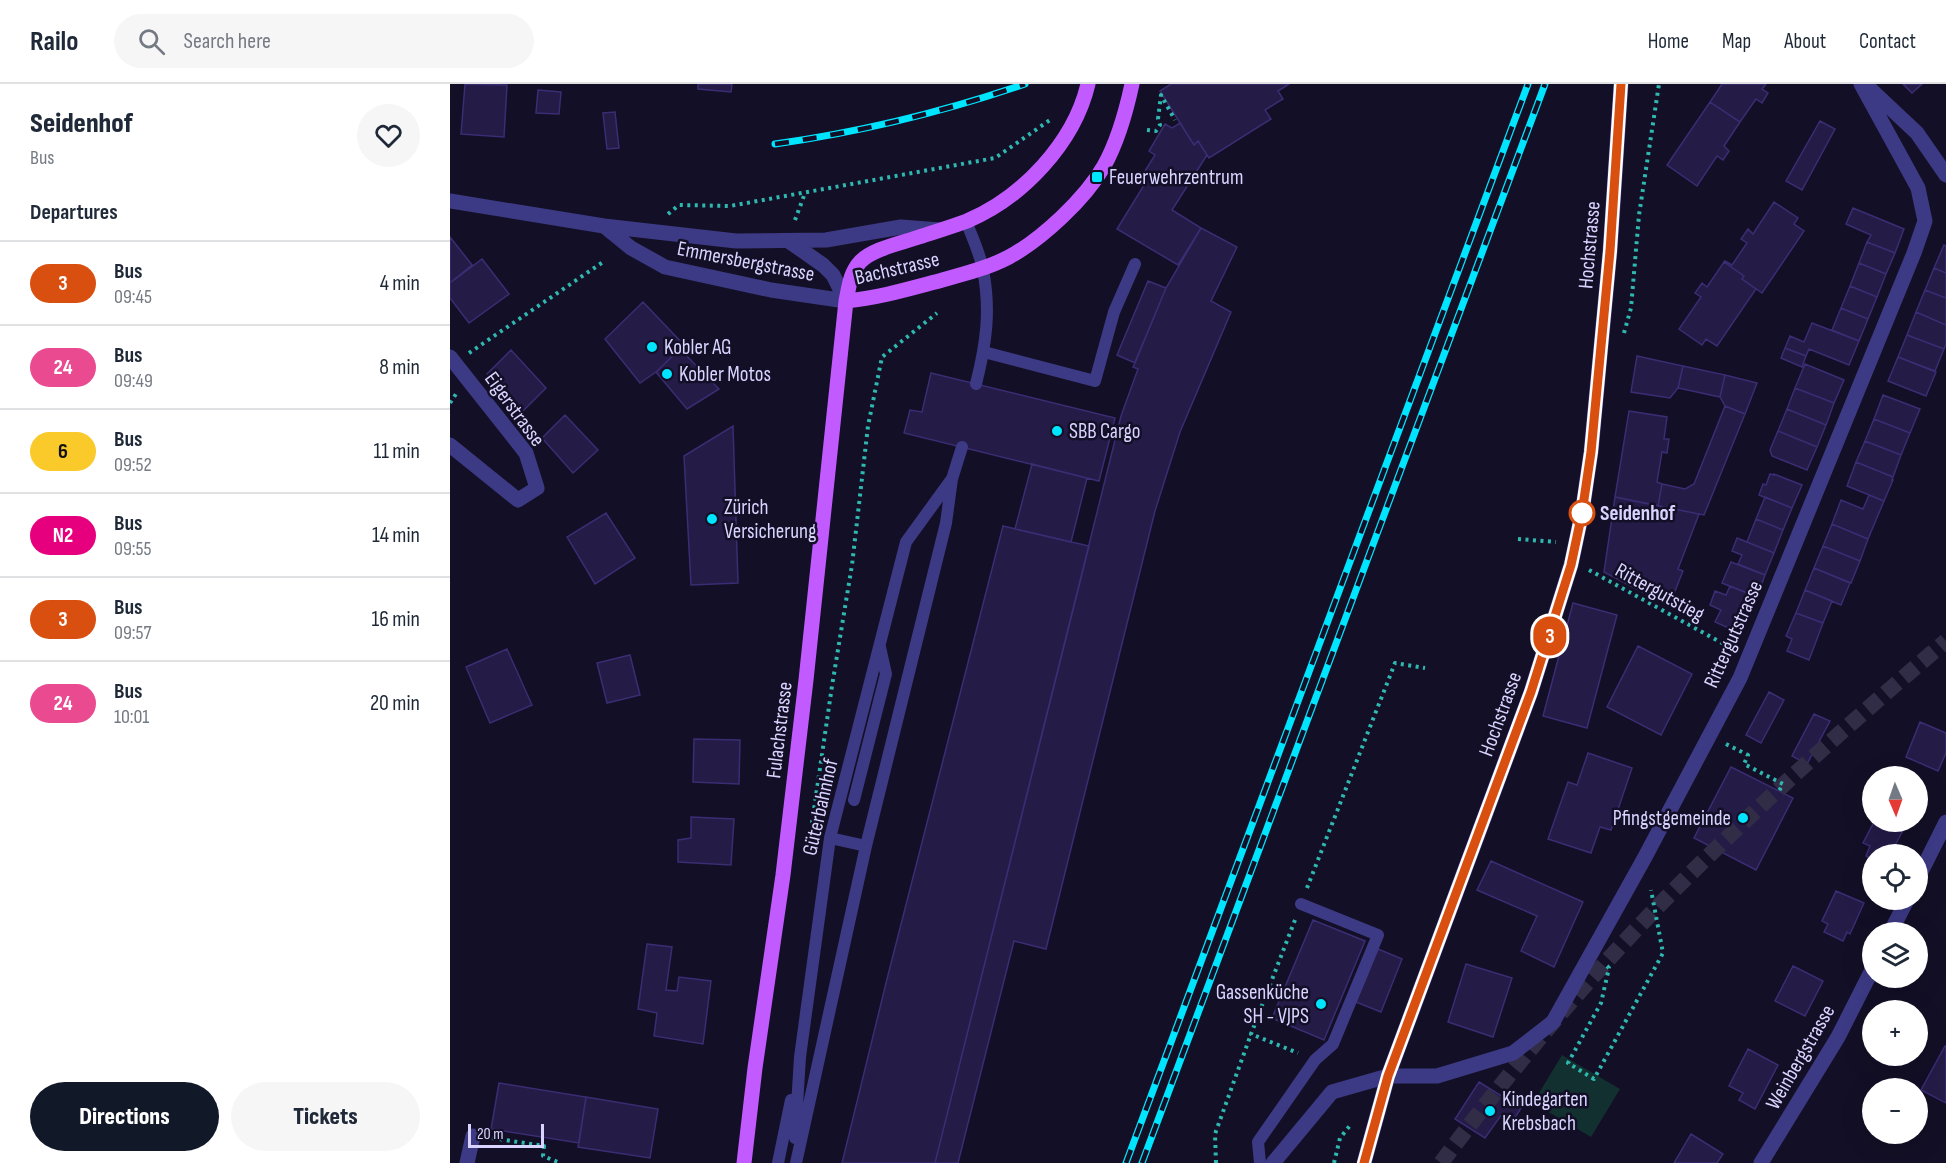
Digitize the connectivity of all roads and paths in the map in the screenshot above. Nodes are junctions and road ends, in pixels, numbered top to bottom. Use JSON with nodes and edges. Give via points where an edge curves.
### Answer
{"nodes":[{"id":1,"x":1088,"y":84,"type":"edge"},
{"id":2,"x":1132,"y":84,"type":"edge"},
{"id":3,"x":1622,"y":84,"type":"edge"},
{"id":4,"x":1659,"y":84,"type":"edge"},
{"id":5,"x":1863,"y":84,"type":"edge"},
{"id":6,"x":1175,"y":120,"type":"dead end"},
{"id":7,"x":1047,"y":122,"type":"dead end"},
{"id":8,"x":1148,"y":130,"type":"dead end"},
{"id":9,"x":1946,"y":176,"type":"edge"},
{"id":10,"x":805,"y":193,"type":"junction"},
{"id":11,"x":450,"y":201,"type":"edge"},
{"id":12,"x":966,"y":221,"type":"junction"},
{"id":13,"x":794,"y":224,"type":"dead end"},
{"id":14,"x":604,"y":226,"type":"junction"},
{"id":15,"x":940,"y":230,"type":"junction"},
{"id":16,"x":646,"y":231,"type":"junction"},
{"id":17,"x":790,"y":242,"type":"junction"},
{"id":18,"x":603,"y":262,"type":"dead end"},
{"id":19,"x":1135,"y":264,"type":"dead end"},
{"id":20,"x":983,"y":268,"type":"junction"},
{"id":21,"x":846,"y":300,"type":"junction"},
{"id":22,"x":937,"y":313,"type":"dead end"},
{"id":23,"x":1623,"y":337,"type":"dead end"},
{"id":24,"x":984,"y":352,"type":"junction"},
{"id":25,"x":452,"y":360,"type":"edge"},
{"id":26,"x":976,"y":384,"type":"dead end"},
{"id":27,"x":450,"y":445,"type":"edge"},
{"id":28,"x":962,"y":447,"type":"dead end"},
{"id":29,"x":952,"y":479,"type":"junction"},
{"id":30,"x":1518,"y":539,"type":"dead end"},
{"id":31,"x":1557,"y":543,"type":"dead end"},
{"id":32,"x":1589,"y":570,"type":"dead end"},
{"id":33,"x":880,"y":642,"type":"junction"},
{"id":34,"x":1748,"y":658,"type":"junction"},
{"id":35,"x":1425,"y":668,"type":"dead end"},
{"id":36,"x":1709,"y":735,"type":"junction"},
{"id":37,"x":1779,"y":791,"type":"dead end"},
{"id":38,"x":854,"y":800,"type":"dead end"},
{"id":39,"x":1946,"y":822,"type":"edge"},
{"id":40,"x":812,"y":827,"type":"dead end"},
{"id":41,"x":830,"y":838,"type":"junction"},
{"id":42,"x":866,"y":846,"type":"junction"},
{"id":43,"x":1644,"y":857,"type":"junction"},
{"id":44,"x":1928,"y":858,"type":"edge"},
{"id":45,"x":1301,"y":904,"type":"junction"},
{"id":46,"x":1592,"y":951,"type":"junction"},
{"id":47,"x":1863,"y":988,"type":"edge"},
{"id":48,"x":1251,"y":1034,"type":"junction"},
{"id":49,"x":800,"y":1057,"type":"junction"},
{"id":50,"x":1315,"y":1060,"type":"junction"},
{"id":51,"x":1388,"y":1076,"type":"junction"},
{"id":52,"x":1354,"y":1122,"type":"dead end"},
{"id":53,"x":473,"y":1136,"type":"joint"},
{"id":54,"x":467,"y":1163,"type":"edge"},
{"id":55,"x":560,"y":1163,"type":"edge"},
{"id":56,"x":744,"y":1163,"type":"edge"},
{"id":57,"x":778,"y":1163,"type":"edge"},
{"id":58,"x":794,"y":1163,"type":"edge"},
{"id":59,"x":1216,"y":1163,"type":"edge"},
{"id":60,"x":1260,"y":1163,"type":"edge"},
{"id":61,"x":1273,"y":1163,"type":"edge"},
{"id":62,"x":1334,"y":1163,"type":"edge"},
{"id":63,"x":1364,"y":1163,"type":"edge"},
{"id":64,"x":1761,"y":1163,"type":"edge"}],
"edges":[{"from":1,"to":12,"type":"main road","name":"Bachstrasse","via":[[1079,112],[1052,156],[1012,193]]},
{"from":2,"to":20,"type":"main road","name":"Bachstrasse","via":[[1120,126],[1097,177],[1037,239]]},
{"from":3,"to":51,"type":"street","name":"Hochstrasse","via":[[1591,452],[1571,565],[1531,692]]},
{"from":4,"to":23,"type":"path","via":[[1639,215],[1631,308]]},
{"from":5,"to":9,"type":"street","via":[[1917,133]]},
{"from":5,"to":34,"type":"street","name":"Rittergutstrasse","via":[[1918,188],[1925,221]]},
{"from":6,"to":8,"type":"path","via":[[1161,96],[1160,125],[1156,130]]},
{"from":7,"to":10,"type":"path","via":[[995,158]]},
{"from":10,"to":13,"type":"path"},
{"from":10,"to":16,"type":"path","via":[[730,206],[679,206]]},
{"from":11,"to":14,"type":"street","name":"Emmersbergstrasse"},
{"from":12,"to":15,"type":"main road","name":"Bachstrasse"},
{"from":12,"to":20,"type":"lane"},
{"from":14,"to":16,"type":"street","name":"Emmersbergstrasse"},
{"from":14,"to":21,"type":"street","name":"Emmersbergstrasse","via":[[631,248],[665,267],[771,290]]},
{"from":15,"to":17,"type":"street","name":"Emmersbergstrasse","via":[[901,227]]},
{"from":15,"to":21,"type":"main road","name":"Bachstrasse","via":[[868,255],[853,272]]},
{"from":16,"to":17,"type":"street","name":"Emmersbergstrasse","via":[[736,241]]},
{"from":17,"to":21,"type":"street","name":"Emmersbergstrasse","via":[[823,265]]},
{"from":18,"to":25,"type":"path"},
{"from":19,"to":24,"type":"lane","via":[[1114,312],[1095,381]]},
{"from":20,"to":21,"type":"main road","name":"Bachstrasse","via":[[876,298]]},
{"from":20,"to":24,"type":"lane","via":[[988,323]]},
{"from":21,"to":56,"type":"main road","name":"Fulachstrasse","via":[[783,875]]},
{"from":22,"to":40,"type":"path","via":[[882,357],[868,426],[852,565]]},
{"from":24,"to":26,"type":"lane"},
{"from":25,"to":27,"type":"street","name":"Eigerstrasse","via":[[526,453],[537,488],[518,500]]},
{"from":28,"to":29,"type":"lane","name":"Güterbahnhof"},
{"from":29,"to":33,"type":"lane","name":"Güterbahnhof","via":[[906,542]]},
{"from":29,"to":42,"type":"lane","name":"Güterbahnhof","via":[[946,523]]},
{"from":30,"to":31,"type":"path"},
{"from":32,"to":34,"type":"path","name":"Rittergutstieg"},
{"from":33,"to":38,"type":"lane","via":[[886,674]]},
{"from":33,"to":41,"type":"lane","name":"Güterbahnhof"},
{"from":34,"to":36,"type":"street","name":"Rittergutstrasse"},
{"from":35,"to":45,"type":"path","via":[[1395,663]]},
{"from":36,"to":37,"type":"path","via":[[1748,755],[1744,764],[1783,784]]},
{"from":36,"to":43,"type":"street","name":"Rittergutstrasse"},
{"from":39,"to":44,"type":"street"},
{"from":41,"to":42,"type":"lane"},
{"from":41,"to":49,"type":"lane","name":"Güterbahnhof"},
{"from":42,"to":58,"type":"lane","name":"Güterbahnhof"},
{"from":43,"to":46,"type":"street","name":"Rittergutstrasse"},
{"from":43,"to":46,"type":"path","via":[[1663,953],[1594,1080],[1568,1063],[1601,1004],[1609,968]]},
{"from":45,"to":48,"type":"path"},
{"from":45,"to":50,"type":"lane","via":[[1378,935],[1333,1044]]},
{"from":46,"to":51,"type":"street","name":"Rittergutstrasse","via":[[1553,1022],[1513,1053],[1437,1076]]},
{"from":47,"to":64,"type":"street","name":"Weinbergstrasse","via":[[1838,1037]]},
{"from":48,"to":50,"type":"path"},
{"from":48,"to":59,"type":"path","via":[[1215,1134]]},
{"from":49,"to":57,"type":"lane"},
{"from":49,"to":58,"type":"lane","name":"Güterbahnhof"},
{"from":50,"to":60,"type":"lane","via":[[1257,1142]]},
{"from":51,"to":61,"type":"street","name":"Rittergutstrasse","via":[[1332,1092]]},
{"from":51,"to":63,"type":"street","name":"Hochstrasse"},
{"from":52,"to":62,"type":"path","via":[[1340,1138]]},
{"from":53,"to":54,"type":"street"},
{"from":53,"to":55,"type":"path","via":[[544,1146],[543,1156]]}]}
